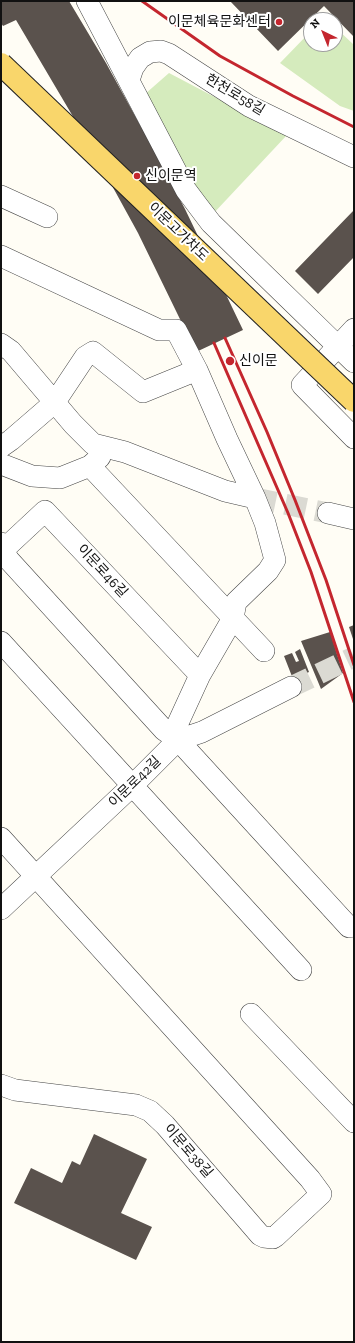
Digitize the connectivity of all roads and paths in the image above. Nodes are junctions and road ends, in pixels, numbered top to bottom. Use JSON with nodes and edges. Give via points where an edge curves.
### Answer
{"nodes":[{"id":1,"x":87,"y":1,"type":"edge"},
{"id":2,"x":1,"y":64,"type":"edge"},
{"id":3,"x":129,"y":80,"type":"junction"},
{"id":4,"x":354,"y":157,"type":"edge"},
{"id":5,"x":1,"y":196,"type":"edge"},
{"id":6,"x":47,"y":217,"type":"dead end"},
{"id":7,"x":1,"y":256,"type":"edge"},
{"id":8,"x":354,"y":329,"type":"edge"},
{"id":9,"x":1,"y":344,"type":"edge"},
{"id":10,"x":338,"y":347,"type":"junction"},
{"id":11,"x":354,"y":362,"type":"edge"},
{"id":12,"x":197,"y":370,"type":"junction"},
{"id":13,"x":56,"y":402,"type":"junction"},
{"id":14,"x":354,"y":402,"type":"edge"},
{"id":15,"x":354,"y":438,"type":"edge"},
{"id":16,"x":1,"y":447,"type":"edge"},
{"id":17,"x":109,"y":448,"type":"junction"},
{"id":18,"x":1,"y":464,"type":"edge"},
{"id":19,"x":90,"y":466,"type":"junction"},
{"id":20,"x":255,"y":498,"type":"junction"},
{"id":21,"x":328,"y":513,"type":"tunnel mouth"},
{"id":22,"x":354,"y":519,"type":"edge"},
{"id":23,"x":2,"y":548,"type":"edge"},
{"id":24,"x":233,"y":618,"type":"junction"},
{"id":25,"x":1,"y":642,"type":"edge"},
{"id":26,"x":264,"y":651,"type":"dead end"},
{"id":27,"x":200,"y":675,"type":"junction"},
{"id":28,"x":291,"y":687,"type":"tunnel mouth"},
{"id":29,"x":178,"y":740,"type":"junction"},
{"id":30,"x":133,"y":785,"type":"junction"},
{"id":31,"x":1,"y":838,"type":"edge"},
{"id":32,"x":36,"y":876,"type":"junction"},
{"id":33,"x":1,"y":909,"type":"edge"},
{"id":34,"x":349,"y":927,"type":"dead end"},
{"id":35,"x":301,"y":970,"type":"dead end"},
{"id":36,"x":251,"y":1014,"type":"dead end"},
{"id":37,"x":1,"y":1085,"type":"edge"},
{"id":38,"x":354,"y":1122,"type":"edge"}],
"edges":[{"from":1,"to":3,"type":"street"},
{"from":2,"to":14,"type":"main road","name":"이문고가차도","bridge":true},
{"from":3,"to":4,"type":"street","name":"한천로58길","via":[[140,58],[150,52],[160,51],[169,54],[249,106]]},
{"from":3,"to":10,"type":"street","via":[[186,190],[211,223]]},
{"from":5,"to":6,"type":"street"},
{"from":7,"to":12,"type":"street","via":[[159,330],[176,330]]},
{"from":8,"to":10,"type":"street"},
{"from":9,"to":13,"type":"street","via":[[11,351]]},
{"from":10,"to":11,"type":"street"},
{"from":10,"to":15,"type":"street","via":[[302,385]]},
{"from":12,"to":13,"type":"street","via":[[143,392],[93,352],[86,357]]},
{"from":12,"to":20,"type":"street","via":[[226,439]]},
{"from":13,"to":16,"type":"street"},
{"from":13,"to":17,"type":"street","via":[[93,444]]},
{"from":17,"to":19,"type":"street"},
{"from":17,"to":20,"type":"street","via":[[225,491]]},
{"from":18,"to":19,"type":"street","via":[[32,476],[60,478]]},
{"from":19,"to":24,"type":"street"},
{"from":20,"to":24,"type":"street","via":[[275,560],[268,571],[236,602]]},
{"from":21,"to":22,"type":"street"},
{"from":23,"to":27,"type":"street","name":"이문로46길","via":[[45,511]]},
{"from":23,"to":29,"type":"street","via":[[8,559],[164,730]]},
{"from":24,"to":26,"type":"street"},
{"from":24,"to":27,"type":"street"},
{"from":25,"to":30,"type":"street"},
{"from":27,"to":29,"type":"street","via":[[178,723]]},
{"from":28,"to":29,"type":"street","name":"이문로42길","via":[[202,732]]},
{"from":29,"to":30,"type":"street","name":"이문로42길"},
{"from":29,"to":34,"type":"street"},
{"from":30,"to":32,"type":"street","name":"이문로42길"},
{"from":30,"to":35,"type":"street"},
{"from":31,"to":32,"type":"street"},
{"from":32,"to":33,"type":"street","name":"이문로42길"},
{"from":32,"to":37,"type":"street","name":"이문로38길","via":[[321,1194],[276,1236],[264,1237],[150,1111],[136,1105],[15,1090]]},
{"from":36,"to":38,"type":"street"}]}
